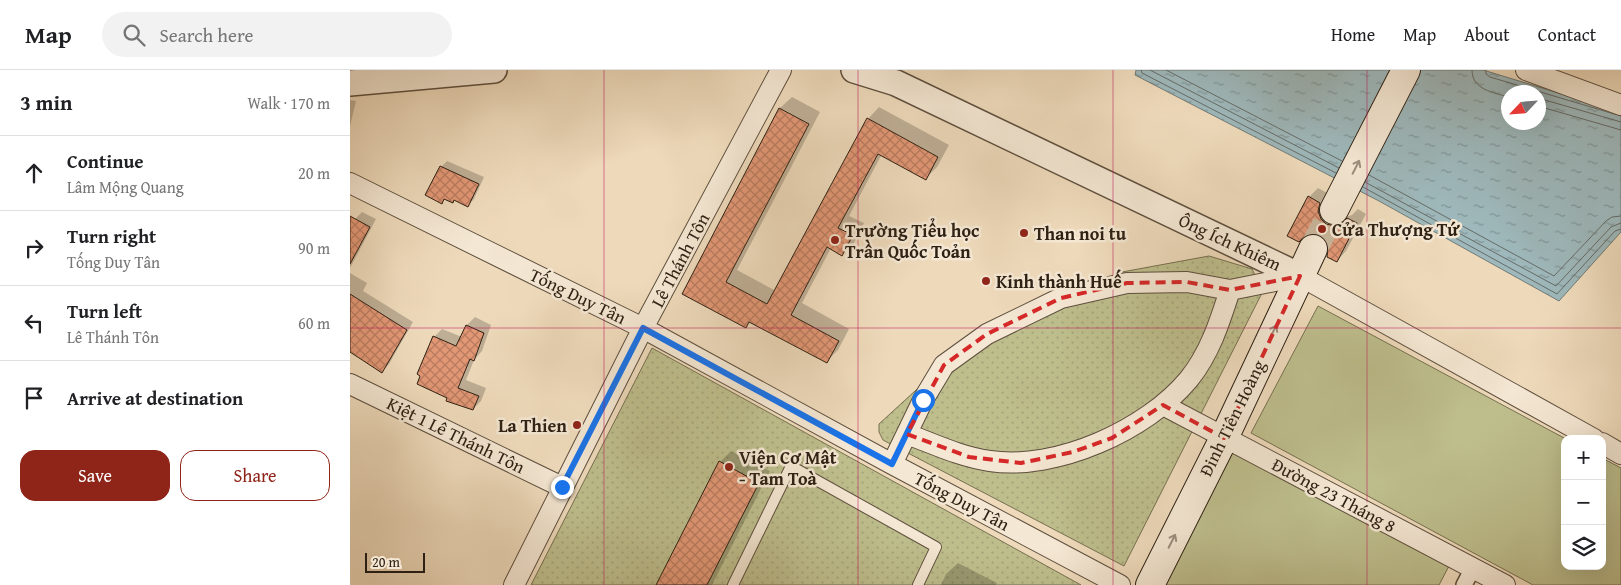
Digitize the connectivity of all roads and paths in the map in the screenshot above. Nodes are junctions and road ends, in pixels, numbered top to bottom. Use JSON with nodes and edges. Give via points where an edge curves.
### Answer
{"nodes":[{"id":1,"x":494,"y":70,"type":"edge"},
{"id":2,"x":781,"y":70,"type":"edge"},
{"id":3,"x":854,"y":70,"type":"edge"},
{"id":4,"x":1406,"y":70,"type":"edge"},
{"id":5,"x":1526,"y":70,"type":"edge"},
{"id":6,"x":350,"y":83,"type":"edge"},
{"id":7,"x":1621,"y":105,"type":"edge"},
{"id":8,"x":350,"y":183,"type":"edge"},
{"id":9,"x":1334,"y":210,"type":"tunnel mouth"},
{"id":10,"x":1313,"y":249,"type":"tunnel mouth"},
{"id":11,"x":1300,"y":276,"type":"junction"},
{"id":12,"x":1230,"y":290,"type":"junction"},
{"id":13,"x":643,"y":328,"type":"junction"},
{"id":14,"x":350,"y":384,"type":"edge"},
{"id":15,"x":1163,"y":405,"type":"junction"},
{"id":16,"x":907,"y":434,"type":"junction"},
{"id":17,"x":1587,"y":435,"type":"edge"},
{"id":18,"x":1224,"y":438,"type":"junction"},
{"id":19,"x":1606,"y":446,"type":"edge"},
{"id":20,"x":1621,"y":454,"type":"edge"},
{"id":21,"x":892,"y":464,"type":"junction"},
{"id":22,"x":562,"y":487,"type":"junction"},
{"id":23,"x":1468,"y":577,"type":"edge"},
{"id":24,"x":514,"y":585,"type":"edge"},
{"id":25,"x":732,"y":585,"type":"edge"},
{"id":26,"x":918,"y":585,"type":"edge"},
{"id":27,"x":1120,"y":585,"type":"edge"},
{"id":28,"x":1150,"y":585,"type":"edge"},
{"id":29,"x":1505,"y":585,"type":"edge"}],
"edges":[{"from":1,"to":6,"type":"street"},
{"from":2,"to":13,"type":"street","name":"Lê Thánh Tôn"},
{"from":3,"to":11,"type":"street","name":"Ông Ích Khiêm","via":[[896,83]]},
{"from":9,"to":4,"type":"main road","one_way":true},
{"from":5,"to":7,"type":"street"},
{"from":8,"to":13,"type":"street","name":"Tống Duy Tân"},
{"from":10,"to":11,"type":"main road","name":"Đinh Tiên Hoàng"},
{"from":11,"to":12,"type":"street"},
{"from":11,"to":17,"type":"street","name":"Ông Ích Khiêm"},
{"from":18,"to":11,"type":"main road","name":"Đinh Tiên Hoàng","one_way":true},
{"from":12,"to":15,"type":"street","via":[[1206,352],[1190,378]]},
{"from":12,"to":16,"type":"street","via":[[1188,282],[1127,283],[1061,298],[988,334],[944,366]]},
{"from":13,"to":21,"type":"street","name":"Tống Duy Tân"},
{"from":13,"to":22,"type":"street","name":"Lê Thánh Tôn"},
{"from":14,"to":22,"type":"street","name":"Kiệt 1 Lê Thánh Tôn"},
{"from":15,"to":16,"type":"street","via":[[1112,438],[1073,452],[1021,463],[970,457]]},
{"from":15,"to":18,"type":"street","name":"Đường 23 Tháng 8"},
{"from":16,"to":21,"type":"street"},
{"from":18,"to":23,"type":"street","name":"Đường 23 Tháng 8"},
{"from":28,"to":18,"type":"main road","name":"Đinh Tiên Hoàng","one_way":true},
{"from":19,"to":20,"type":"street"},
{"from":21,"to":27,"type":"street","name":"Tống Duy Tân"},
{"from":22,"to":24,"type":"street","name":"Lê Thánh Tôn"},
{"from":23,"to":29,"type":"street","name":"Đường 23 Tháng 8"},
{"from":25,"to":26,"type":"lane","via":[[791,466],[936,547]]}]}
